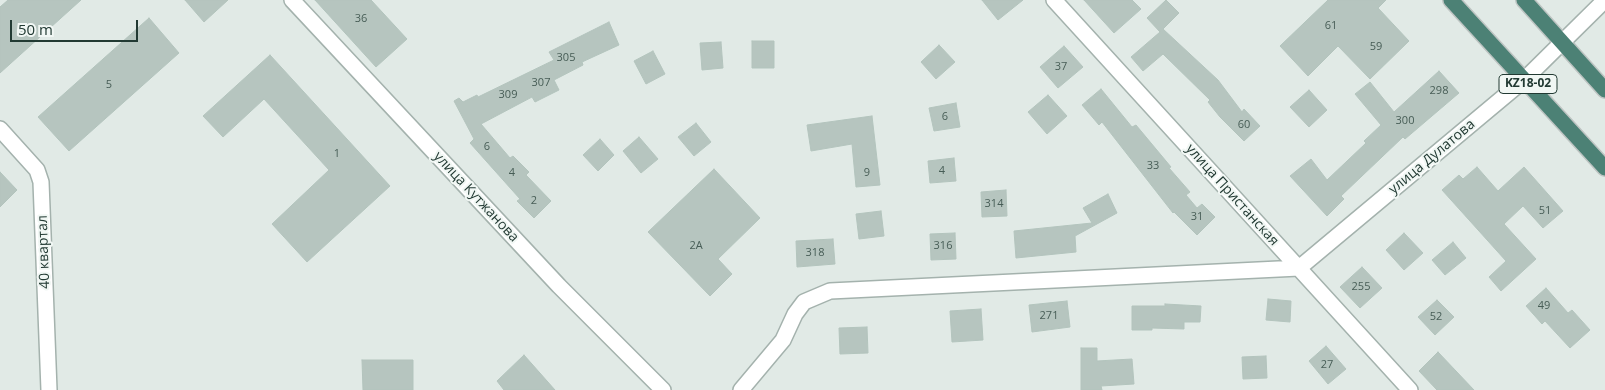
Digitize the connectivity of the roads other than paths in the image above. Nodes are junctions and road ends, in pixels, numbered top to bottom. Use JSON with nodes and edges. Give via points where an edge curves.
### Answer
{"nodes":[{"id":1,"x":292,"y":0,"type":"edge"},
{"id":2,"x":1054,"y":0,"type":"edge"},
{"id":3,"x":1451,"y":0,"type":"edge"},
{"id":4,"x":1524,"y":0,"type":"edge"},
{"id":5,"x":1605,"y":0,"type":"edge"},
{"id":6,"x":1561,"y":41,"type":"junction"},
{"id":7,"x":1524,"y":80,"type":"junction"},
{"id":8,"x":1605,"y":90,"type":"edge"},
{"id":9,"x":0,"y":129,"type":"edge"},
{"id":10,"x":1605,"y":168,"type":"edge"},
{"id":11,"x":1299,"y":268,"type":"junction"},
{"id":12,"x":49,"y":390,"type":"edge"},
{"id":13,"x":663,"y":390,"type":"edge"},
{"id":14,"x":741,"y":390,"type":"edge"},
{"id":15,"x":1410,"y":390,"type":"edge"}],
"edges":[{"from":1,"to":13,"type":"street","name":"улица Кутжанова","via":[[559,286]]},
{"from":2,"to":11,"type":"street","name":"улица Пристанская"},
{"from":3,"to":7,"type":"highway","number":"KZ18-02"},
{"from":4,"to":6,"type":"highway"},
{"from":5,"to":6,"type":"street","name":"улица Дулатова"},
{"from":6,"to":7,"type":"street","name":"улица Дулатова"},
{"from":6,"to":8,"type":"highway"},
{"from":7,"to":10,"type":"highway","number":"KZ18-02"},
{"from":7,"to":11,"type":"street","name":"улица Дулатова"},
{"from":9,"to":12,"type":"street","name":"40 квартал","via":[[37,170],[41,182]]},
{"from":11,"to":14,"type":"street","via":[[830,291],[804,302],[783,340]]},
{"from":11,"to":15,"type":"street","name":"улица Пристанская"}]}
